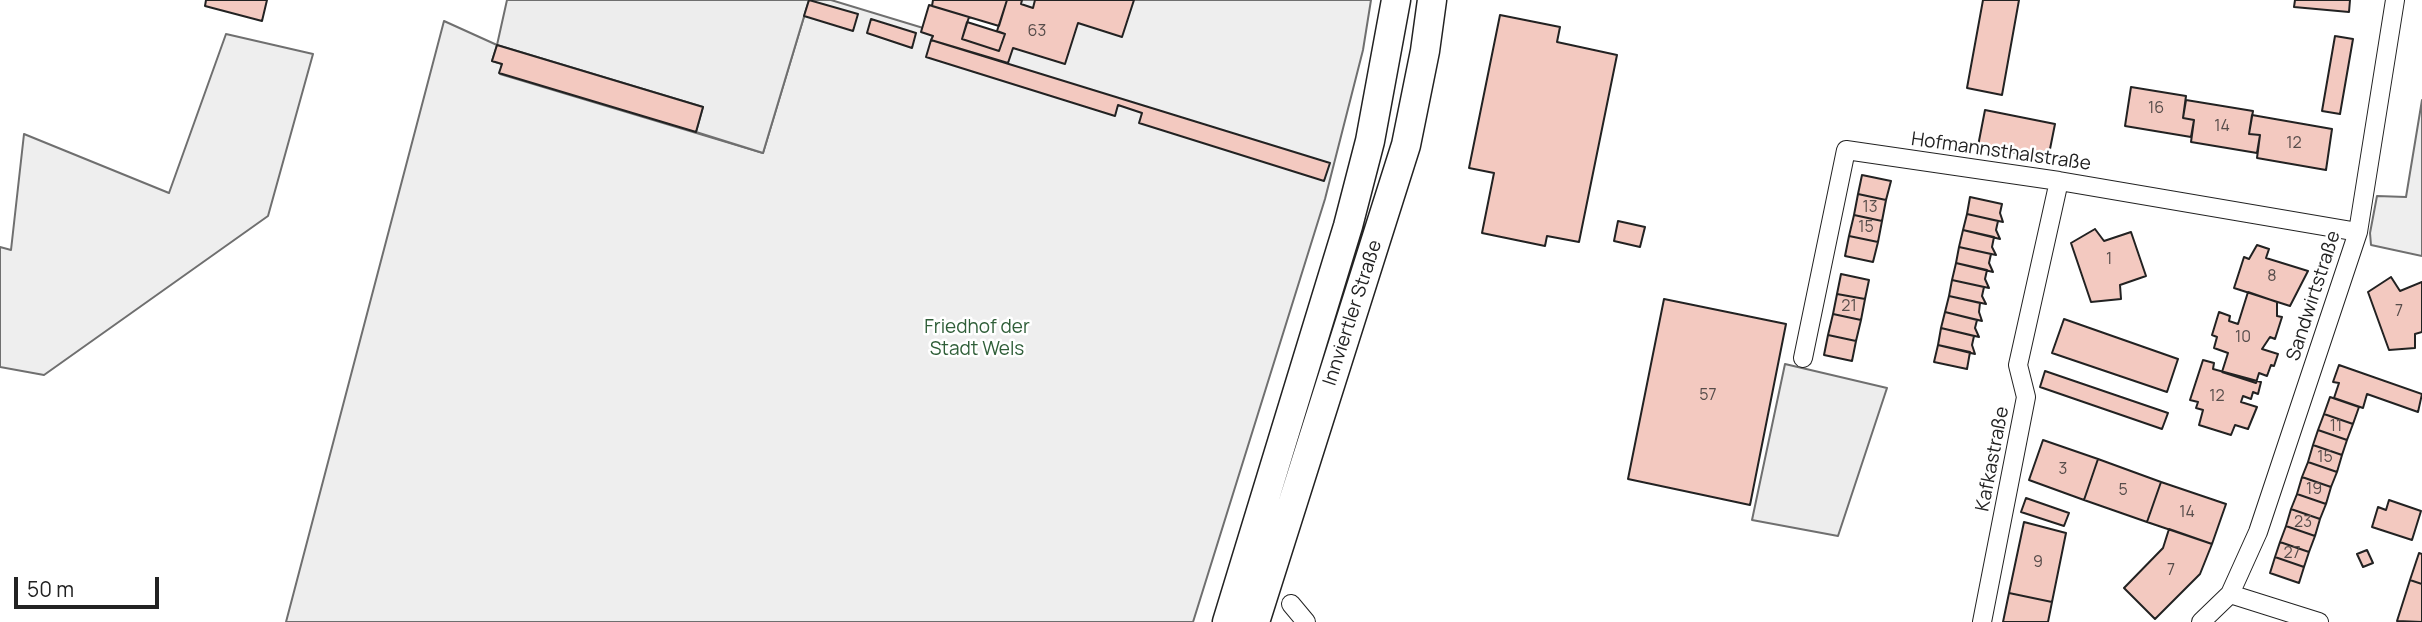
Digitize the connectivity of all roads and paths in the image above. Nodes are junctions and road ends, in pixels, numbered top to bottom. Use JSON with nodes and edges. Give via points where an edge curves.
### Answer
{"nodes":[{"id":1,"x":1395,"y":0,"type":"edge"},
{"id":2,"x":1432,"y":0,"type":"edge"},
{"id":3,"x":2395,"y":0,"type":"edge"},
{"id":4,"x":2059,"y":181,"type":"junction"},
{"id":5,"x":2358,"y":232,"type":"junction"},
{"id":6,"x":1803,"y":358,"type":"dead end"},
{"id":7,"x":2230,"y":594,"type":"junction"},
{"id":8,"x":1291,"y":604,"type":"dead end"},
{"id":9,"x":1227,"y":622,"type":"edge"},
{"id":10,"x":1255,"y":622,"type":"edge"},
{"id":11,"x":1307,"y":622,"type":"edge"},
{"id":12,"x":1982,"y":622,"type":"edge"},
{"id":13,"x":2201,"y":622,"type":"edge"},
{"id":14,"x":2319,"y":622,"type":"edge"}],
"edges":[{"from":1,"to":9,"type":"main road","name":"Innviertler Straße","via":[[1373,128],[1348,226]]},
{"from":2,"to":10,"type":"main road","name":"Innviertler Straße","via":[[1406,145]]},
{"from":3,"to":5,"type":"street","name":"Sandwirtstraße"},
{"from":4,"to":5,"type":"street","name":"Hofmannsthalstraße"},
{"from":4,"to":6,"type":"street","name":"Hofmannsthalstraße","via":[[1846,150]]},
{"from":4,"to":12,"type":"street","name":"Kafkastraße","via":[[2018,365],[2026,397]]},
{"from":5,"to":7,"type":"street","name":"Sandwirtstraße","via":[[2259,532]]},
{"from":7,"to":13,"type":"street"},
{"from":7,"to":14,"type":"street"},
{"from":8,"to":11,"type":"street"}]}
